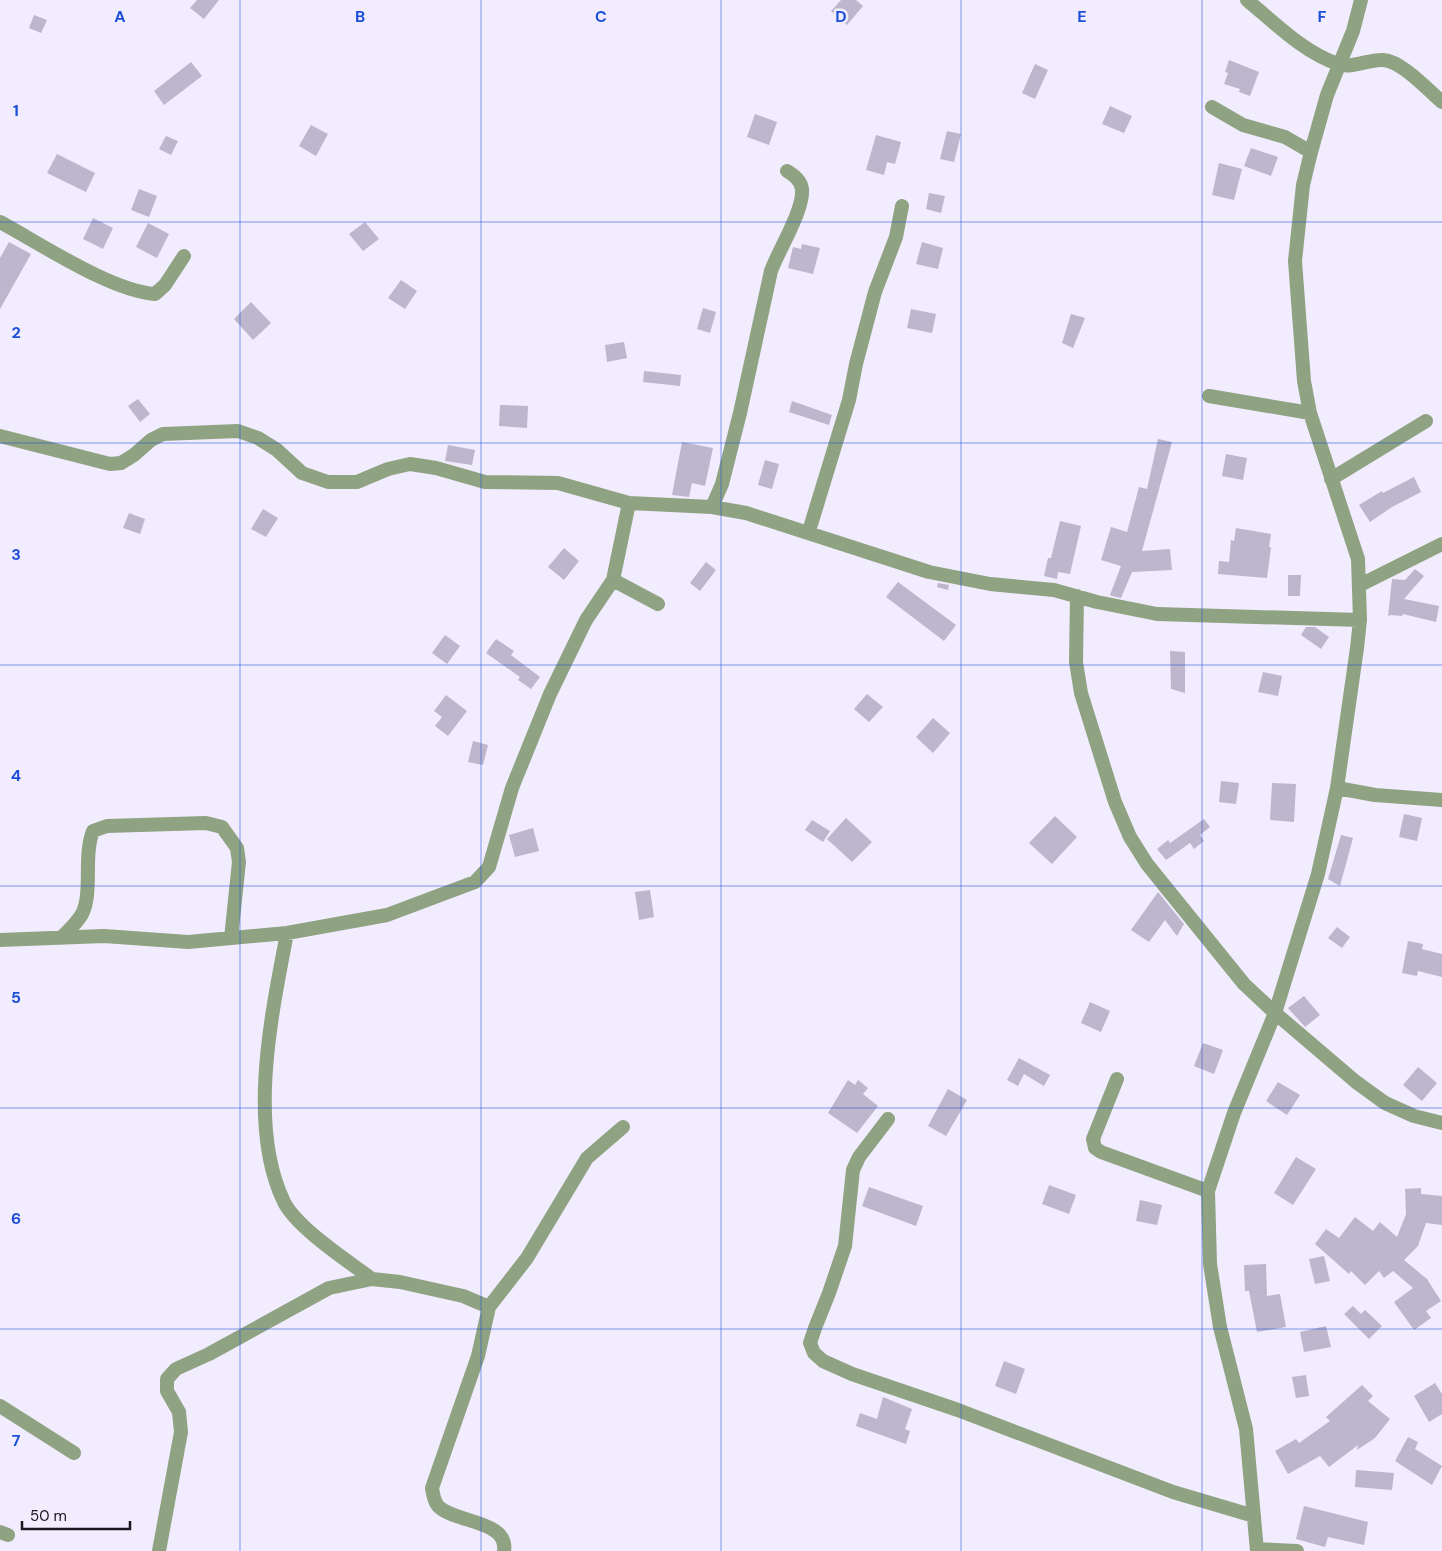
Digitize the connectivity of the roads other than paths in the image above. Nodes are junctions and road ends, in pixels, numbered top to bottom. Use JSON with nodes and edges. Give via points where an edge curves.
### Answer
{"nodes":[{"id":1,"x":1247,"y":0,"type":"edge"},
{"id":2,"x":1361,"y":0,"type":"edge"},
{"id":3,"x":1339,"y":64,"type":"junction"},
{"id":4,"x":1442,"y":102,"type":"edge"},
{"id":5,"x":1212,"y":107,"type":"dead end"},
{"id":6,"x":1311,"y":152,"type":"junction"},
{"id":7,"x":788,"y":171,"type":"dead end"},
{"id":8,"x":902,"y":206,"type":"dead end"},
{"id":9,"x":0,"y":222,"type":"edge"},
{"id":10,"x":184,"y":256,"type":"dead end"},
{"id":11,"x":1209,"y":396,"type":"dead end"},
{"id":12,"x":1310,"y":413,"type":"junction"},
{"id":13,"x":1426,"y":421,"type":"dead end"},
{"id":14,"x":0,"y":436,"type":"edge"},
{"id":15,"x":1331,"y":479,"type":"junction"},
{"id":16,"x":629,"y":503,"type":"junction"},
{"id":17,"x":712,"y":507,"type":"junction"},
{"id":18,"x":809,"y":532,"type":"junction"},
{"id":19,"x":1442,"y":544,"type":"edge"},
{"id":20,"x":613,"y":580,"type":"junction"},
{"id":21,"x":1360,"y":585,"type":"junction"},
{"id":22,"x":1077,"y":596,"type":"junction"},
{"id":23,"x":658,"y":604,"type":"dead end"},
{"id":24,"x":1360,"y":620,"type":"junction"},
{"id":25,"x":1337,"y":788,"type":"junction"},
{"id":26,"x":1442,"y":800,"type":"edge"},
{"id":27,"x":287,"y":933,"type":"junction"},
{"id":28,"x":61,"y":938,"type":"junction"},
{"id":29,"x":231,"y":938,"type":"junction"},
{"id":30,"x":0,"y":940,"type":"edge"},
{"id":31,"x":1275,"y":1014,"type":"junction"},
{"id":32,"x":1117,"y":1079,"type":"dead end"},
{"id":33,"x":888,"y":1119,"type":"dead end"},
{"id":34,"x":1442,"y":1123,"type":"edge"},
{"id":35,"x":623,"y":1127,"type":"dead end"},
{"id":36,"x":1208,"y":1191,"type":"junction"},
{"id":37,"x":372,"y":1279,"type":"junction"},
{"id":38,"x":489,"y":1307,"type":"junction"},
{"id":39,"x":0,"y":1406,"type":"edge"},
{"id":40,"x":74,"y":1453,"type":"dead end"},
{"id":41,"x":1254,"y":1516,"type":"junction"},
{"id":42,"x":1257,"y":1550,"type":"edge"},
{"id":43,"x":159,"y":1551,"type":"edge"},
{"id":44,"x":504,"y":1551,"type":"edge"},
{"id":45,"x":1297,"y":1551,"type":"edge"}],
"edges":[{"from":1,"to":3,"type":"street","via":[[1305,47]]},
{"from":2,"to":3,"type":"street","via":[[1354,31]]},
{"from":3,"to":4,"type":"street","via":[[1359,65],[1383,60],[1395,63]]},
{"from":3,"to":6,"type":"street"},
{"from":5,"to":6,"type":"street","via":[[1243,125],[1286,137]]},
{"from":6,"to":12,"type":"street","via":[[1303,185],[1295,261],[1302,361]]},
{"from":7,"to":17,"type":"street","via":[[802,188],[800,202],[771,270],[740,413],[722,484]]},
{"from":8,"to":18,"type":"street","via":[[896,237],[875,292],[844,419]]},
{"from":9,"to":10,"type":"street","via":[[88,270],[140,293],[156,294],[166,285]]},
{"from":11,"to":12,"type":"street"},
{"from":12,"to":15,"type":"street"},
{"from":13,"to":15,"type":"street"},
{"from":14,"to":16,"type":"street","via":[[110,464],[121,463],[163,434],[238,431],[258,438],[302,473],[328,482],[356,482],[410,464],[485,482],[558,483]]},
{"from":15,"to":21,"type":"street","via":[[1358,559]]},
{"from":16,"to":17,"type":"street"},
{"from":16,"to":20,"type":"street"},
{"from":17,"to":18,"type":"street","via":[[746,513]]},
{"from":18,"to":22,"type":"street","via":[[928,572]]},
{"from":19,"to":21,"type":"street"},
{"from":20,"to":23,"type":"street"},
{"from":20,"to":27,"type":"street","via":[[586,620],[536,728],[512,788],[489,867],[475,882],[387,915]]},
{"from":21,"to":24,"type":"street"},
{"from":22,"to":24,"type":"street","via":[[1158,614]]},
{"from":22,"to":31,"type":"street","via":[[1076,662],[1081,693],[1115,802],[1130,837],[1147,864],[1216,951]]},
{"from":24,"to":25,"type":"street"},
{"from":25,"to":26,"type":"street","via":[[1375,795]]},
{"from":25,"to":31,"type":"street","via":[[1318,874]]},
{"from":27,"to":29,"type":"street"},
{"from":27,"to":37,"type":"street","via":[[267,1050],[266,1123],[273,1168],[285,1203],[310,1232]]},
{"from":28,"to":29,"type":"street","via":[[104,936],[188,942]]},
{"from":28,"to":29,"type":"street","via":[[83,912],[88,843],[93,831],[107,826],[206,823],[222,827],[237,848],[239,862]]},
{"from":28,"to":30,"type":"street"},
{"from":31,"to":34,"type":"street","via":[[1385,1103],[1414,1116]]},
{"from":31,"to":36,"type":"street","via":[[1234,1113]]},
{"from":32,"to":36,"type":"street","via":[[1094,1139],[1095,1148]]},
{"from":33,"to":41,"type":"street","via":[[853,1170],[844,1246],[814,1328],[810,1343],[814,1353],[822,1361],[852,1374],[958,1410],[1173,1492]]},
{"from":35,"to":38,"type":"street","via":[[586,1158],[527,1258]]},
{"from":36,"to":41,"type":"street","via":[[1210,1264],[1220,1327],[1246,1429]]},
{"from":37,"to":38,"type":"street","via":[[463,1296]]},
{"from":37,"to":43,"type":"street","via":[[329,1288],[176,1369],[167,1379],[167,1391],[179,1412],[181,1432]]},
{"from":38,"to":44,"type":"street","via":[[478,1356],[432,1488],[434,1500],[446,1512],[496,1530],[503,1539]]},
{"from":39,"to":40,"type":"street"},
{"from":41,"to":42,"type":"street"},
{"from":42,"to":45,"type":"street"}]}
